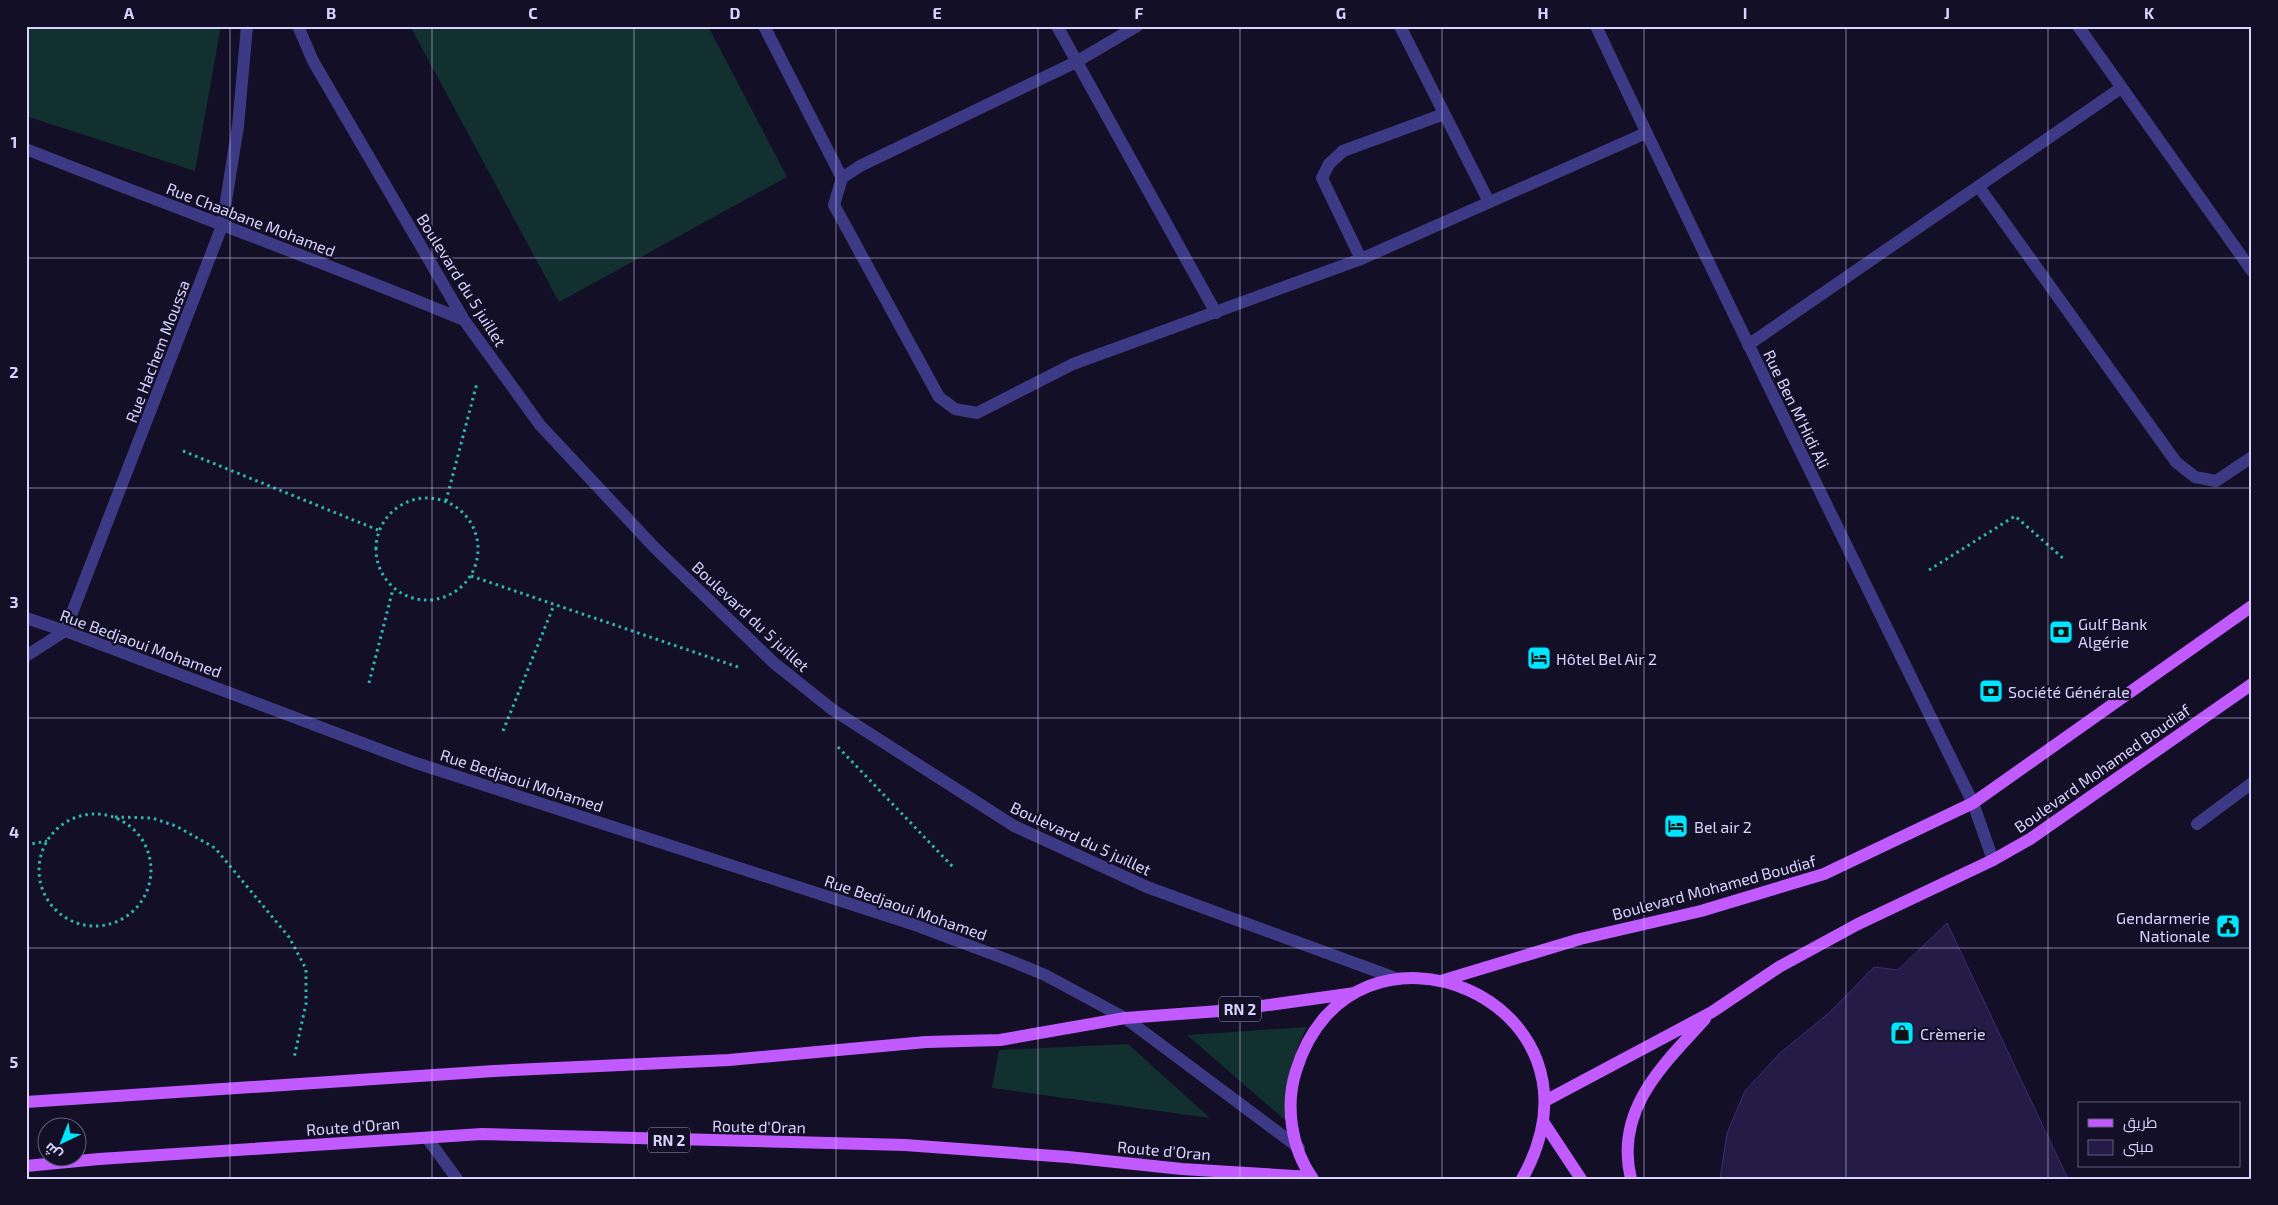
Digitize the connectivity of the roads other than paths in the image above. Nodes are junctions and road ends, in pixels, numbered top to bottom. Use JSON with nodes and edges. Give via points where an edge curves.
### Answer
{"nodes":[{"id":1,"x":247,"y":26,"type":"edge"},
{"id":2,"x":298,"y":26,"type":"edge"},
{"id":3,"x":764,"y":26,"type":"edge"},
{"id":4,"x":1057,"y":26,"type":"edge"},
{"id":5,"x":1137,"y":26,"type":"edge"},
{"id":6,"x":1400,"y":26,"type":"edge"},
{"id":7,"x":1596,"y":26,"type":"edge"},
{"id":8,"x":2078,"y":26,"type":"edge"},
{"id":9,"x":1076,"y":62,"type":"junction"},
{"id":10,"x":2121,"y":88,"type":"junction"},
{"id":11,"x":1444,"y":114,"type":"junction"},
{"id":12,"x":1646,"y":133,"type":"junction"},
{"id":13,"x":26,"y":149,"type":"edge"},
{"id":14,"x":842,"y":178,"type":"junction"},
{"id":15,"x":1979,"y":187,"type":"junction"},
{"id":16,"x":1489,"y":202,"type":"junction"},
{"id":17,"x":222,"y":226,"type":"junction"},
{"id":18,"x":1361,"y":259,"type":"junction"},
{"id":19,"x":2252,"y":271,"type":"edge"},
{"id":20,"x":1216,"y":313,"type":"junction"},
{"id":21,"x":464,"y":320,"type":"junction"},
{"id":22,"x":1748,"y":345,"type":"junction"},
{"id":23,"x":2252,"y":457,"type":"edge"},
{"id":24,"x":2252,"y":606,"type":"edge"},
{"id":25,"x":26,"y":618,"type":"edge"},
{"id":26,"x":66,"y":631,"type":"junction"},
{"id":27,"x":26,"y":656,"type":"edge"},
{"id":28,"x":2252,"y":684,"type":"edge"},
{"id":29,"x":2252,"y":783,"type":"edge"},
{"id":30,"x":1973,"y":803,"type":"junction"},
{"id":31,"x":2197,"y":824,"type":"dead end"},
{"id":32,"x":1993,"y":860,"type":"junction"},
{"id":33,"x":1398,"y":979,"type":"junction"},
{"id":34,"x":1444,"y":980,"type":"junction"},
{"id":35,"x":1355,"y":993,"type":"junction"},
{"id":36,"x":1712,"y":1012,"type":"junction"},
{"id":37,"x":1125,"y":1018,"type":"junction"},
{"id":38,"x":1545,"y":1101,"type":"junction"},
{"id":39,"x":26,"y":1102,"type":"edge"},
{"id":40,"x":1544,"y":1123,"type":"junction"},
{"id":41,"x":427,"y":1138,"type":"junction"},
{"id":42,"x":1299,"y":1148,"type":"junction"},
{"id":43,"x":26,"y":1166,"type":"edge"},
{"id":44,"x":1312,"y":1178,"type":"edge"},
{"id":45,"x":457,"y":1179,"type":"edge"},
{"id":46,"x":1522,"y":1179,"type":"edge"},
{"id":47,"x":1581,"y":1179,"type":"edge"},
{"id":48,"x":1631,"y":1179,"type":"edge"}],
"edges":[{"from":1,"to":17,"type":"street","name":"Rue Hachem Moussa","via":[[238,126]]},
{"from":2,"to":21,"type":"street","name":"Boulevard du 5 juillet","via":[[314,61]]},
{"from":3,"to":14,"type":"street"},
{"from":4,"to":9,"type":"street"},
{"from":5,"to":9,"type":"street"},
{"from":6,"to":11,"type":"street"},
{"from":7,"to":12,"type":"street","name":"Rue Ben M'Hidi Ali"},
{"from":8,"to":10,"type":"street"},
{"from":9,"to":14,"type":"street","via":[[860,166]]},
{"from":9,"to":20,"type":"street"},
{"from":10,"to":15,"type":"street"},
{"from":10,"to":19,"type":"street"},
{"from":11,"to":16,"type":"street"},
{"from":11,"to":18,"type":"street","via":[[1343,151],[1329,164],[1322,178]]},
{"from":12,"to":16,"type":"street"},
{"from":12,"to":22,"type":"street","name":"Rue Ben M'Hidi Ali"},
{"from":13,"to":17,"type":"street","name":"Rue Chaabane Mohamed"},
{"from":14,"to":20,"type":"street","via":[[834,205],[940,397],[955,409],[977,413],[1073,364]]},
{"from":15,"to":22,"type":"street"},
{"from":15,"to":23,"type":"street","via":[[2176,462],[2195,477],[2216,481]]},
{"from":16,"to":18,"type":"street"},
{"from":17,"to":21,"type":"street","name":"Rue Chaabane Mohamed","via":[[296,252]]},
{"from":17,"to":26,"type":"street","name":"Rue Hachem Moussa"},
{"from":18,"to":20,"type":"street"},
{"from":21,"to":33,"type":"street","name":"Boulevard du 5 juillet","via":[[540,425],[654,547],[774,663],[833,710],[1014,826],[1147,887]]},
{"from":22,"to":30,"type":"street","name":"Rue Ben M'Hidi Ali"},
{"from":24,"to":30,"type":"main road","name":"Boulevard Mohamed Boudiaf"},
{"from":25,"to":26,"type":"street","name":"Rue Bedjaoui Mohamed"},
{"from":26,"to":27,"type":"street"},
{"from":26,"to":37,"type":"street","name":"Rue Bedjaoui Mohamed","via":[[413,762],[912,924],[1045,976]]},
{"from":28,"to":32,"type":"main road","name":"Boulevard Mohamed Boudiaf","via":[[2030,839]]},
{"from":29,"to":31,"type":"street"},
{"from":30,"to":32,"type":"street","name":"Rue Ben M'Hidi Ali"},
{"from":30,"to":34,"type":"main road","name":"Boulevard Mohamed Boudiaf","via":[[1824,874],[1701,911],[1580,939]]},
{"from":32,"to":36,"type":"main road","name":"Boulevard Mohamed Boudiaf","via":[[1858,924],[1780,967]]},
{"from":33,"to":34,"type":"main road"},
{"from":33,"to":35,"type":"main road"},
{"from":34,"to":38,"type":"main road","via":[[1476,992],[1503,1011],[1525,1037],[1540,1068]]},
{"from":35,"to":37,"type":"main road","number":"RN 2","via":[[1232,1010]]},
{"from":35,"to":42,"type":"main road","via":[[1324,1018],[1302,1050],[1290,1087],[1291,1126]]},
{"from":36,"to":38,"type":"main road","name":"Boulevard Mohamed Boudiaf"},
{"from":36,"to":48,"type":"main road","via":[[1665,1063],[1634,1111],[1628,1141]]},
{"from":37,"to":39,"type":"main road","number":"RN 2","via":[[1000,1040],[926,1042],[729,1060],[494,1071]]},
{"from":37,"to":42,"type":"street","name":"Rue Bedjaoui Mohamed"},
{"from":38,"to":40,"type":"main road"},
{"from":40,"to":46,"type":"main road","via":[[1535,1155]]},
{"from":40,"to":47,"type":"main road"},
{"from":41,"to":43,"type":"main road","name":"Route d'Oran","number":"RN 2"},
{"from":41,"to":44,"type":"main road","name":"Route d'Oran","number":"RN 2","via":[[482,1134],[905,1145]]},
{"from":41,"to":45,"type":"street"},
{"from":42,"to":44,"type":"main road"}]}
